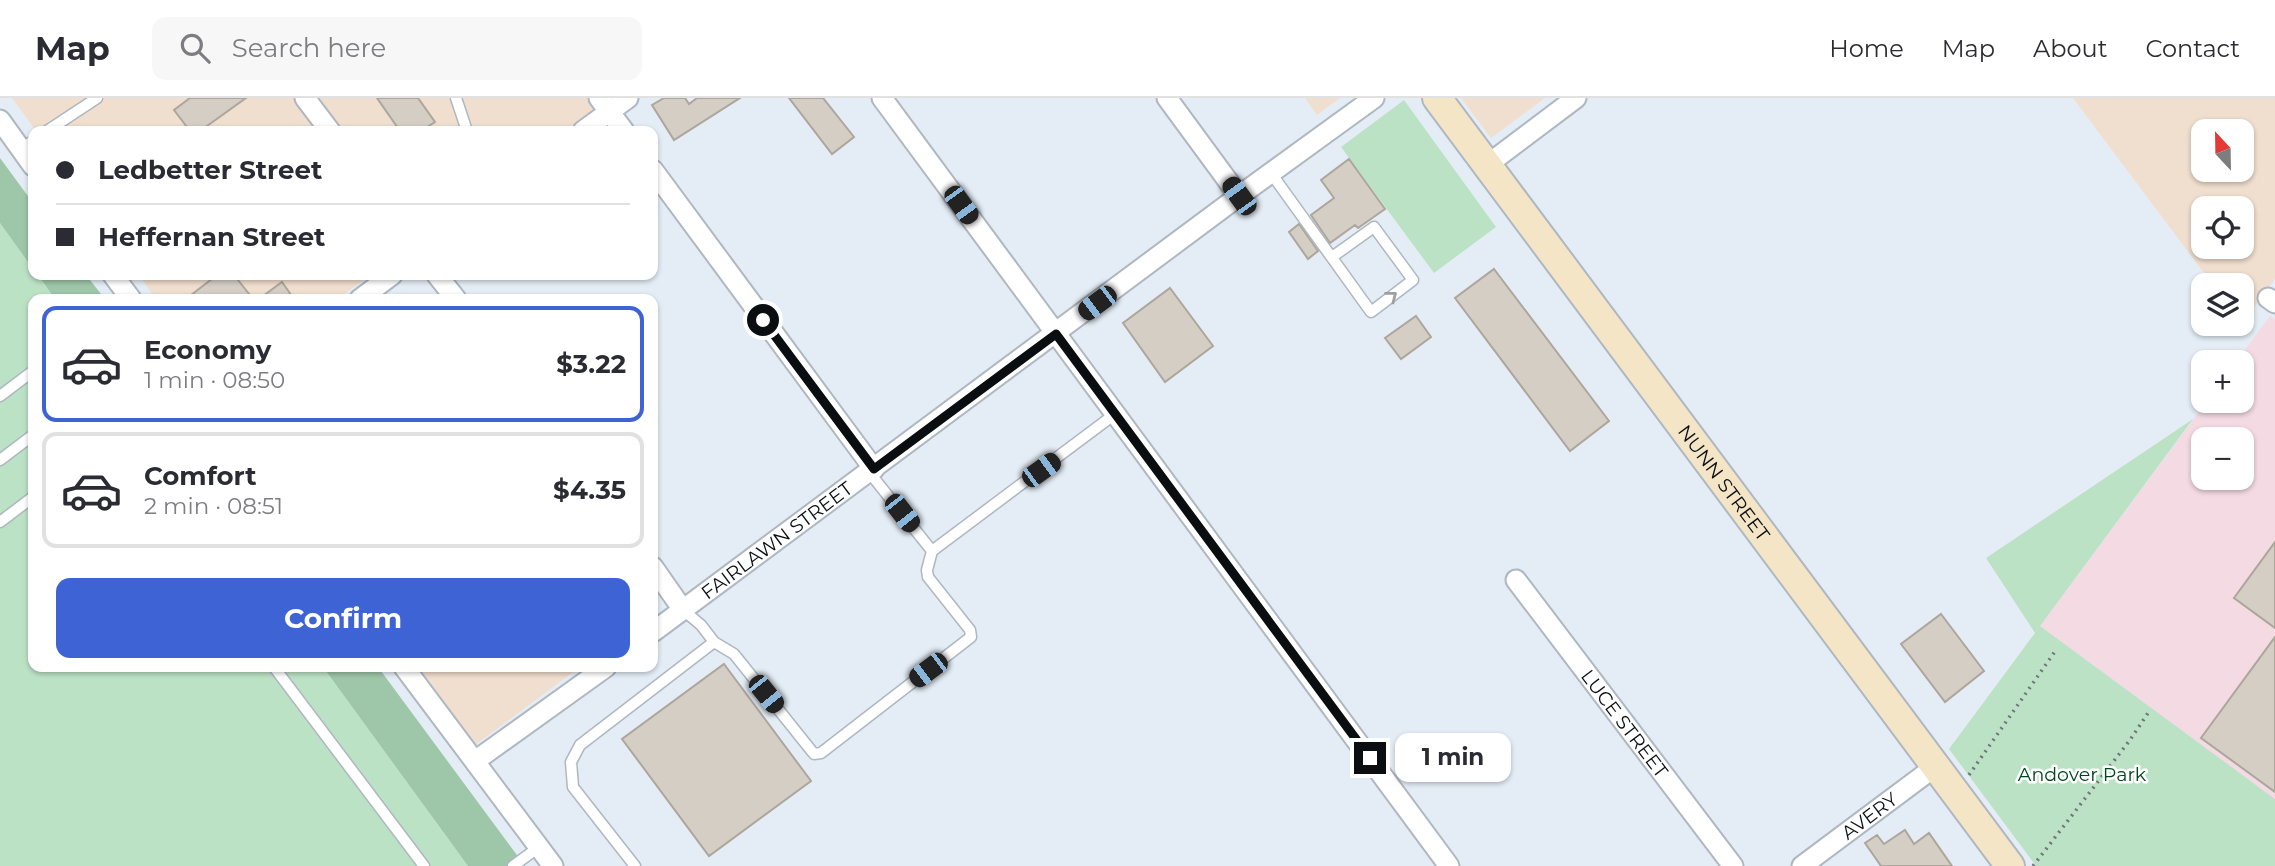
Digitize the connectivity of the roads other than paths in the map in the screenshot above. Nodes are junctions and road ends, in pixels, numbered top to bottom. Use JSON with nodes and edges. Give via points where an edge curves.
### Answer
{"nodes":[{"id":1,"x":97,"y":98,"type":"edge"},
{"id":2,"x":305,"y":98,"type":"edge"},
{"id":3,"x":456,"y":98,"type":"edge"},
{"id":4,"x":628,"y":98,"type":"edge"},
{"id":5,"x":881,"y":98,"type":"edge"},
{"id":6,"x":1167,"y":98,"type":"edge"},
{"id":7,"x":1374,"y":98,"type":"edge"},
{"id":8,"x":1437,"y":98,"type":"edge"},
{"id":9,"x":1576,"y":98,"type":"edge"},
{"id":10,"x":605,"y":105,"type":"edge"},
{"id":11,"x":0,"y":120,"type":"edge"},
{"id":12,"x":55,"y":126,"type":"edge"},
{"id":13,"x":326,"y":126,"type":"edge"},
{"id":14,"x":465,"y":126,"type":"edge"},
{"id":15,"x":587,"y":126,"type":"edge"},
{"id":16,"x":620,"y":126,"type":"edge"},
{"id":17,"x":27,"y":145,"type":"edge"},
{"id":18,"x":1487,"y":165,"type":"junction"},
{"id":19,"x":1271,"y":173,"type":"junction"},
{"id":20,"x":658,"y":177,"type":"edge"},
{"id":21,"x":1239,"y":196,"type":"junction"},
{"id":22,"x":1332,"y":257,"type":"junction"},
{"id":23,"x":385,"y":280,"type":"edge"},
{"id":24,"x":441,"y":280,"type":"edge"},
{"id":25,"x":367,"y":294,"type":"edge"},
{"id":26,"x":452,"y":294,"type":"edge"},
{"id":27,"x":1056,"y":334,"type":"junction"},
{"id":28,"x":28,"y":375,"type":"edge"},
{"id":29,"x":0,"y":396,"type":"edge"},
{"id":30,"x":1115,"y":414,"type":"junction"},
{"id":31,"x":28,"y":439,"type":"edge"},
{"id":32,"x":0,"y":460,"type":"edge"},
{"id":33,"x":872,"y":470,"type":"junction"},
{"id":34,"x":28,"y":501,"type":"edge"},
{"id":35,"x":0,"y":522,"type":"edge"},
{"id":36,"x":932,"y":551,"type":"junction"},
{"id":37,"x":658,"y":574,"type":"edge"},
{"id":38,"x":1516,"y":580,"type":"dead end"},
{"id":39,"x":683,"y":610,"type":"junction"},
{"id":40,"x":658,"y":628,"type":"edge"},
{"id":41,"x":714,"y":642,"type":"junction"},
{"id":42,"x":278,"y":672,"type":"edge"},
{"id":43,"x":408,"y":672,"type":"edge"},
{"id":44,"x":599,"y":672,"type":"edge"},
{"id":45,"x":475,"y":761,"type":"junction"},
{"id":46,"x":1936,"y":766,"type":"junction"},
{"id":47,"x":539,"y":847,"type":"junction"},
{"id":48,"x":424,"y":866,"type":"edge"},
{"id":49,"x":513,"y":866,"type":"edge"},
{"id":50,"x":553,"y":866,"type":"edge"},
{"id":51,"x":635,"y":866,"type":"edge"},
{"id":52,"x":1449,"y":866,"type":"edge"},
{"id":53,"x":1733,"y":866,"type":"edge"},
{"id":54,"x":1802,"y":866,"type":"edge"},
{"id":55,"x":2010,"y":866,"type":"edge"}],
"edges":[{"from":1,"to":12,"type":"lane"},
{"from":2,"to":13,"type":"street"},
{"from":3,"to":14,"type":"lane"},
{"from":4,"to":10,"type":"street"},
{"from":5,"to":27,"type":"street"},
{"from":6,"to":21,"type":"street"},
{"from":7,"to":19,"type":"street","name":"FAIRLAWN STREET"},
{"from":8,"to":18,"type":"street","name":"NUNN STREET"},
{"from":9,"to":18,"type":"street"},
{"from":10,"to":15,"type":"street"},
{"from":10,"to":16,"type":"street"},
{"from":11,"to":17,"type":"street"},
{"from":18,"to":46,"type":"street","name":"NUNN STREET"},
{"from":19,"to":21,"type":"street","name":"FAIRLAWN STREET"},
{"from":19,"to":22,"type":"lane"},
{"from":20,"to":33,"type":"street"},
{"from":21,"to":27,"type":"street","name":"FAIRLAWN STREET"},
{"from":22,"to":22,"type":"lane","one_way":true,"via":[[1371,312],[1413,280],[1374,227]]},
{"from":23,"to":25,"type":"street"},
{"from":24,"to":26,"type":"street"},
{"from":27,"to":30,"type":"street"},
{"from":27,"to":33,"type":"street","name":"FAIRLAWN STREET"},
{"from":28,"to":29,"type":"lane"},
{"from":30,"to":36,"type":"lane"},
{"from":30,"to":52,"type":"street"},
{"from":31,"to":32,"type":"lane"},
{"from":33,"to":36,"type":"lane"},
{"from":33,"to":39,"type":"street","name":"FAIRLAWN STREET"},
{"from":34,"to":35,"type":"lane"},
{"from":36,"to":41,"type":"lane","via":[[928,577],[971,637],[821,753],[814,754],[734,654]]},
{"from":37,"to":39,"type":"street"},
{"from":38,"to":53,"type":"street","name":"LUCE STREET"},
{"from":39,"to":40,"type":"street","name":"FAIRLAWN STREET"},
{"from":39,"to":41,"type":"lane"},
{"from":41,"to":51,"type":"lane","via":[[580,745],[571,762],[573,788]]},
{"from":42,"to":48,"type":"lane"},
{"from":43,"to":45,"type":"street"},
{"from":44,"to":45,"type":"street"},
{"from":45,"to":47,"type":"street"},
{"from":46,"to":54,"type":"street","name":"AVERY"},
{"from":46,"to":55,"type":"street","name":"NUNN STREET"},
{"from":47,"to":49,"type":"lane"},
{"from":47,"to":50,"type":"street"}]}
